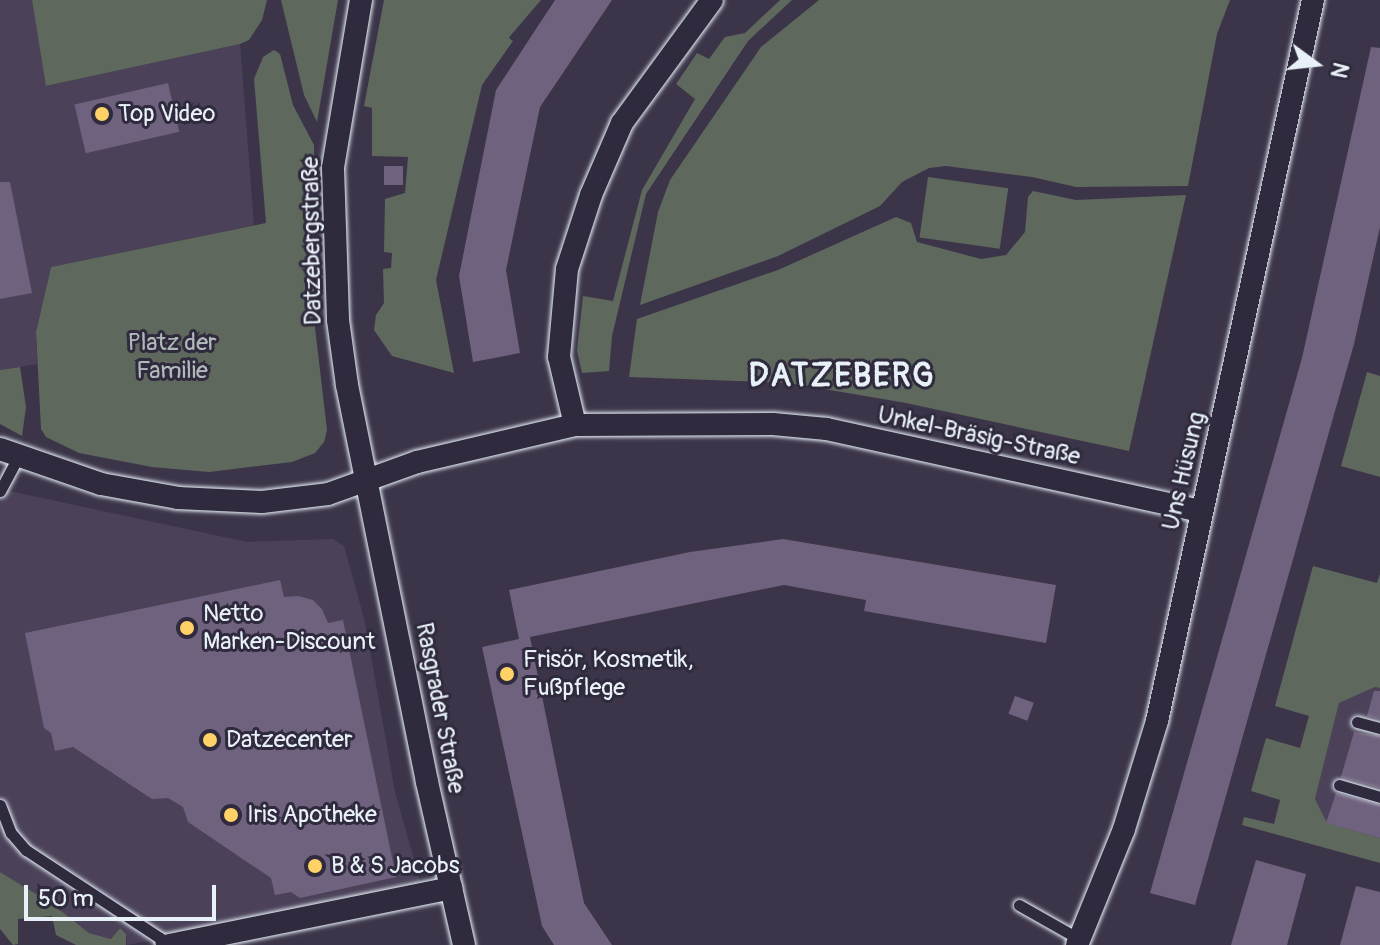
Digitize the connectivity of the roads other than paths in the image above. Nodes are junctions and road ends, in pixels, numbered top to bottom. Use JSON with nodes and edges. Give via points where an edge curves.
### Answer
{"nodes":[{"id":1,"x":361,"y":0,"type":"edge"},
{"id":2,"x":712,"y":0,"type":"edge"},
{"id":3,"x":1313,"y":0,"type":"edge"},
{"id":4,"x":575,"y":425,"type":"junction"},
{"id":5,"x":9,"y":453,"type":"edge"},
{"id":6,"x":368,"y":480,"type":"junction"},
{"id":7,"x":0,"y":491,"type":"edge"},
{"id":8,"x":1201,"y":511,"type":"junction"},
{"id":9,"x":1357,"y":722,"type":"dead end"},
{"id":10,"x":1380,"y":728,"type":"edge"},
{"id":11,"x":1339,"y":785,"type":"dead end"},
{"id":12,"x":1380,"y":797,"type":"edge"},
{"id":13,"x":0,"y":805,"type":"edge"},
{"id":14,"x":451,"y":888,"type":"junction"},
{"id":15,"x":1019,"y":905,"type":"dead end"},
{"id":16,"x":1078,"y":942,"type":"edge"},
{"id":17,"x":161,"y":945,"type":"edge"},
{"id":18,"x":169,"y":945,"type":"edge"},
{"id":19,"x":464,"y":945,"type":"edge"}],
"edges":[{"from":1,"to":6,"type":"street","name":"Datzebergstraße","via":[[333,168],[338,320]]},
{"from":2,"to":4,"type":"street","via":[[622,123],[567,269],[559,357]]},
{"from":3,"to":8,"type":"street","name":"Uns Hüsung"},
{"from":4,"to":6,"type":"street","name":"Unkel-Bräsig-Straße","via":[[417,462]]},
{"from":4,"to":8,"type":"street","name":"Unkel-Bräsig-Straße","via":[[827,429]]},
{"from":5,"to":6,"type":"street","name":"Unkel-Bräsig-Straße","via":[[101,484],[221,503],[328,494]]},
{"from":5,"to":7,"type":"lane"},
{"from":6,"to":14,"type":"street","name":"Rasgrader Straße"},
{"from":8,"to":16,"type":"street","name":"Uns Hüsung","via":[[1157,721],[1124,829]]},
{"from":9,"to":10,"type":"lane"},
{"from":11,"to":12,"type":"lane"},
{"from":13,"to":17,"type":"lane","via":[[11,833],[26,850],[160,938]]},
{"from":14,"to":18,"type":"street"},
{"from":14,"to":19,"type":"street","name":"Rasgrader Straße"},
{"from":15,"to":16,"type":"lane"}]}
